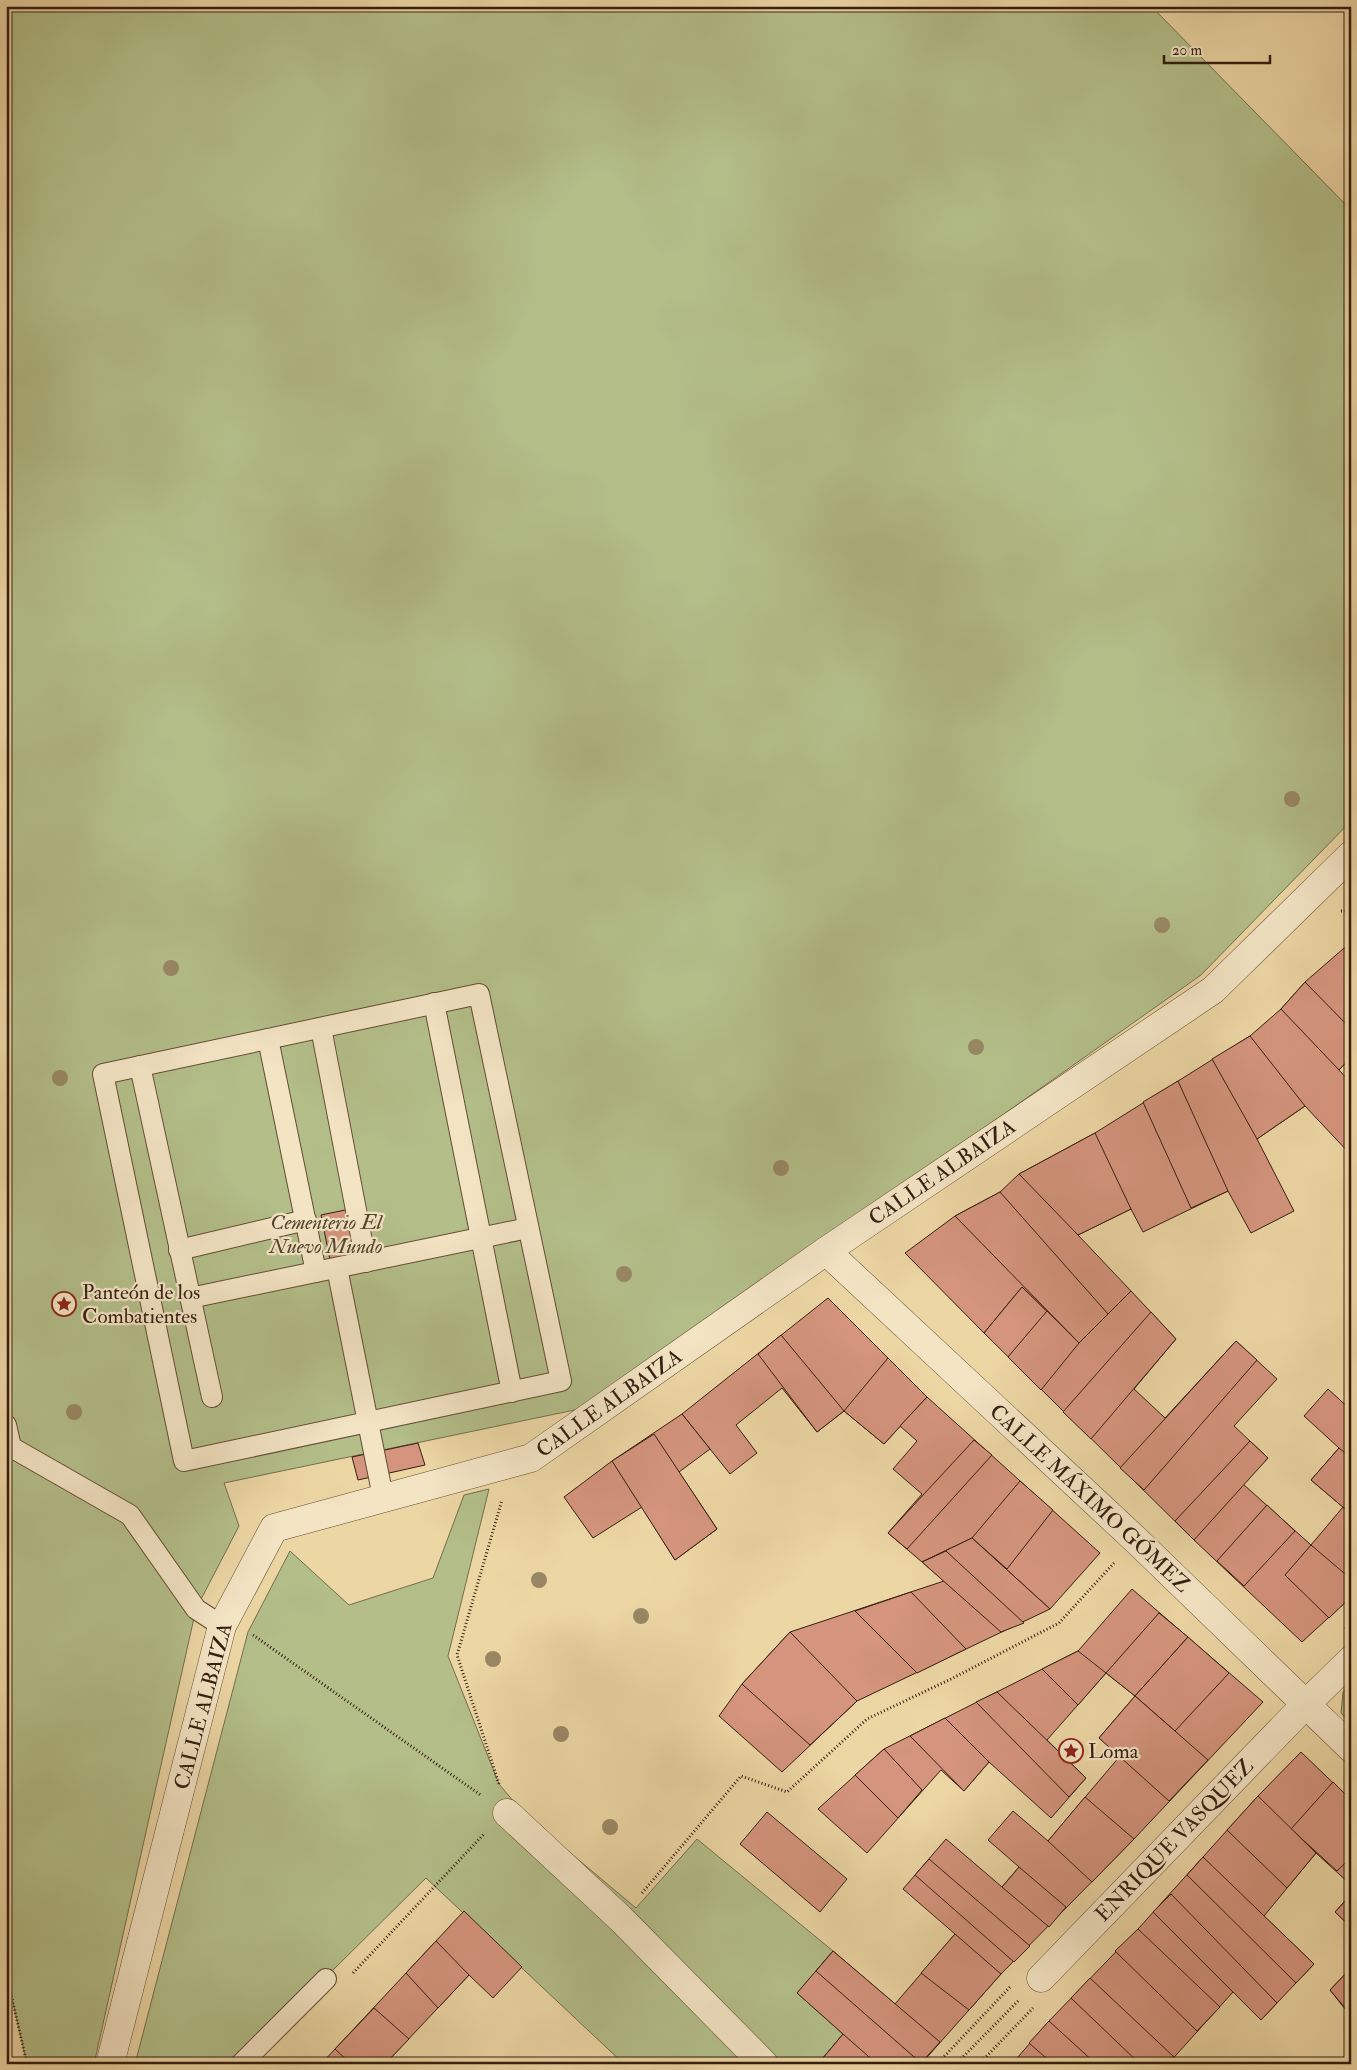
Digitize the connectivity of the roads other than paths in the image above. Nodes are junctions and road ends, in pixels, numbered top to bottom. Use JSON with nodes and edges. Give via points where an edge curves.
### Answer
{"nodes":[{"id":1,"x":1348,"y":863,"type":"edge"},
{"id":2,"x":434,"y":1004,"type":"junction"},
{"id":3,"x":321,"y":1028,"type":"junction"},
{"id":4,"x":268,"y":1038,"type":"junction"},
{"id":5,"x":140,"y":1066,"type":"junction"},
{"id":6,"x":306,"y":1220,"type":"junction"},
{"id":7,"x":528,"y":1228,"type":"junction"},
{"id":8,"x":481,"y":1238,"type":"junction"},
{"id":9,"x":179,"y":1250,"type":"junction"},
{"id":10,"x":826,"y":1250,"type":"junction"},
{"id":11,"x":366,"y":1262,"type":"junction"},
{"id":12,"x":338,"y":1268,"type":"junction"},
{"id":13,"x":316,"y":1272,"type":"junction"},
{"id":14,"x":190,"y":1298,"type":"junction"},
{"id":15,"x":512,"y":1392,"type":"junction"},
{"id":16,"x":212,"y":1397,"type":"dead end"},
{"id":17,"x":368,"y":1422,"type":"junction"},
{"id":18,"x":6,"y":1425,"type":"edge"},
{"id":19,"x":383,"y":1497,"type":"junction"},
{"id":20,"x":222,"y":1626,"type":"junction"},
{"id":21,"x":1351,"y":1660,"type":"edge"},
{"id":22,"x":1306,"y":1703,"type":"junction"},
{"id":23,"x":1351,"y":1748,"type":"edge"},
{"id":24,"x":507,"y":1813,"type":"road end"},
{"id":25,"x":1041,"y":1978,"type":"road end"},
{"id":26,"x":326,"y":1979,"type":"road end"},
{"id":27,"x":110,"y":2064,"type":"edge"},
{"id":28,"x":241,"y":2064,"type":"edge"},
{"id":29,"x":764,"y":2064,"type":"edge"}],
"edges":[{"from":1,"to":10,"type":"street","name":"CALLE ALBAIZA","via":[[1213,990]]},
{"from":2,"to":3,"type":"lane"},
{"from":2,"to":7,"type":"lane","via":[[479,994]]},
{"from":2,"to":8,"type":"lane"},
{"from":3,"to":4,"type":"lane"},
{"from":3,"to":11,"type":"lane"},
{"from":4,"to":5,"type":"lane"},
{"from":4,"to":6,"type":"lane"},
{"from":5,"to":9,"type":"lane"},
{"from":5,"to":17,"type":"lane","via":[[103,1074],[184,1462]]},
{"from":6,"to":9,"type":"lane"},
{"from":6,"to":13,"type":"lane"},
{"from":7,"to":8,"type":"lane"},
{"from":7,"to":15,"type":"lane","via":[[560,1382]]},
{"from":8,"to":11,"type":"lane"},
{"from":8,"to":15,"type":"lane"},
{"from":9,"to":14,"type":"lane"},
{"from":10,"to":19,"type":"street","name":"CALLE ALBAIZA","via":[[531,1458]]},
{"from":10,"to":22,"type":"street","name":"CALLE MÁXIMO GÓMEZ"},
{"from":11,"to":12,"type":"lane"},
{"from":12,"to":13,"type":"lane"},
{"from":12,"to":17,"type":"lane"},
{"from":13,"to":14,"type":"lane"},
{"from":14,"to":16,"type":"lane"},
{"from":15,"to":17,"type":"lane"},
{"from":17,"to":19,"type":"lane"},
{"from":18,"to":20,"type":"lane","via":[[11,1447],[130,1515],[196,1609]]},
{"from":19,"to":20,"type":"street","name":"CALLE ALBAIZA","via":[[274,1528]]},
{"from":20,"to":27,"type":"street","name":"CALLE ALBAIZA"},
{"from":21,"to":22,"type":"street","name":"ENRIQUE VASQUEZ"},
{"from":22,"to":23,"type":"street","name":"CALLE MÁXIMO GÓMEZ"},
{"from":22,"to":25,"type":"street","name":"ENRIQUE VASQUEZ"},
{"from":24,"to":29,"type":"street","via":[[620,1918]]},
{"from":26,"to":28,"type":"lane"}]}
